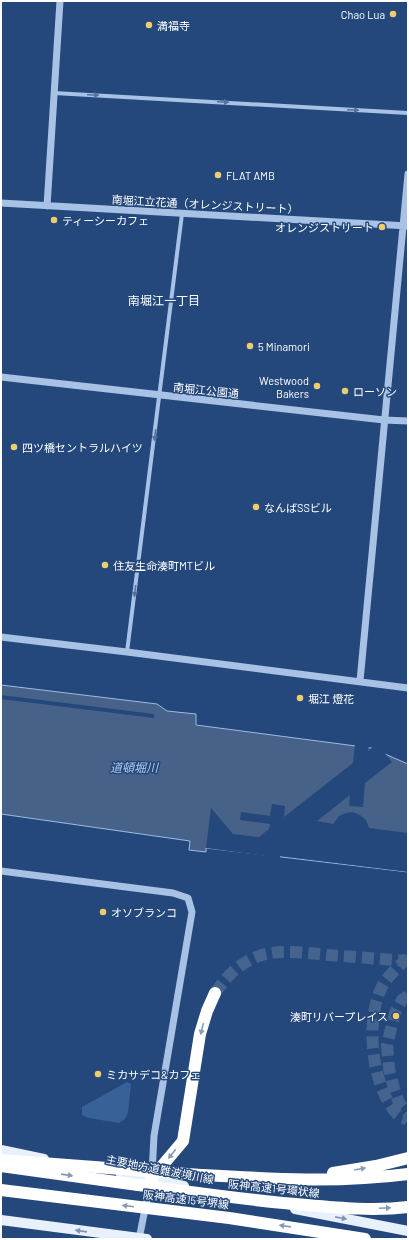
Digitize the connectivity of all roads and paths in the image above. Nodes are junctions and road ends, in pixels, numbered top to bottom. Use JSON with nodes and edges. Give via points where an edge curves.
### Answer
{"nodes":[{"id":1,"x":60,"y":1,"type":"edge"},
{"id":2,"x":54,"y":93,"type":"junction"},
{"id":3,"x":408,"y":113,"type":"edge"},
{"id":4,"x":408,"y":174,"type":"edge"},
{"id":5,"x":1,"y":203,"type":"edge"},
{"id":6,"x":48,"y":206,"type":"junction"},
{"id":7,"x":182,"y":214,"type":"junction"},
{"id":8,"x":406,"y":226,"type":"edge"},
{"id":9,"x":1,"y":377,"type":"edge"},
{"id":10,"x":160,"y":396,"type":"junction"},
{"id":11,"x":384,"y":420,"type":"junction"},
{"id":12,"x":408,"y":421,"type":"edge"},
{"id":13,"x":1,"y":637,"type":"edge"},
{"id":14,"x":127,"y":652,"type":"junction"},
{"id":15,"x":360,"y":682,"type":"junction"},
{"id":16,"x":408,"y":688,"type":"edge"},
{"id":17,"x":1,"y":870,"type":"edge"},
{"id":18,"x":215,"y":993,"type":"tunnel mouth"},
{"id":19,"x":1,"y":1150,"type":"edge"},
{"id":20,"x":408,"y":1158,"type":"edge"},
{"id":21,"x":1,"y":1160,"type":"edge"},
{"id":22,"x":1,"y":1166,"type":"edge"},
{"id":23,"x":408,"y":1174,"type":"edge"},
{"id":24,"x":252,"y":1178,"type":"junction"},
{"id":25,"x":151,"y":1179,"type":"junction"},
{"id":26,"x":138,"y":1185,"type":"joint"},
{"id":27,"x":1,"y":1190,"type":"edge"},
{"id":28,"x":408,"y":1207,"type":"edge"},
{"id":29,"x":1,"y":1220,"type":"edge"},
{"id":30,"x":408,"y":1231,"type":"edge"},
{"id":31,"x":141,"y":1239,"type":"edge"},
{"id":32,"x":366,"y":1239,"type":"edge"}],
"edges":[{"from":1,"to":2,"type":"street"},
{"from":2,"to":3,"type":"street","one_way":true},
{"from":2,"to":6,"type":"street"},
{"from":4,"to":8,"type":"street"},
{"from":5,"to":6,"type":"street","name":"南堀江立花通（オレンジストリート）"},
{"from":6,"to":7,"type":"street","name":"南堀江立花通（オレンジストリート）"},
{"from":7,"to":8,"type":"street","name":"南堀江立花通（オレンジストリート）"},
{"from":7,"to":10,"type":"street"},
{"from":8,"to":11,"type":"street"},
{"from":9,"to":10,"type":"street","name":"南堀江公園通"},
{"from":10,"to":11,"type":"street","name":"南堀江公園通"},
{"from":10,"to":14,"type":"street","one_way":true},
{"from":11,"to":12,"type":"street","name":"南堀江公園通"},
{"from":11,"to":15,"type":"street"},
{"from":13,"to":14,"type":"street"},
{"from":14,"to":15,"type":"street"},
{"from":15,"to":16,"type":"street"},
{"from":17,"to":25,"type":"street","via":[[173,892],[188,898],[192,912],[154,1136]]},
{"from":18,"to":25,"type":"highway","one_way":true,"via":[[200,1034],[183,1141]]},
{"from":19,"to":25,"type":"main road","name":"主要地方道難波境川線"},
{"from":24,"to":20,"type":"highway","one_way":true,"via":[[344,1172]]},
{"from":21,"to":24,"type":"highway","bridge":true},
{"from":22,"to":26,"type":"highway","name":"阪神高速15号堺線","one_way":true},
{"from":23,"to":24,"type":"highway","via":[[356,1179]]},
{"from":25,"to":30,"type":"main road","name":"主要地方道難波境川線","one_way":true},
{"from":25,"to":31,"type":"street"},
{"from":26,"to":28,"type":"highway","name":"阪神高速1号環状線","one_way":true,"bridge":true,"via":[[284,1204],[366,1209]]},
{"from":32,"to":27,"type":"highway","name":"阪神高速15号堺線","one_way":true,"bridge":true,"via":[[228,1218]]},
{"from":31,"to":29,"type":"main road","one_way":true}]}
